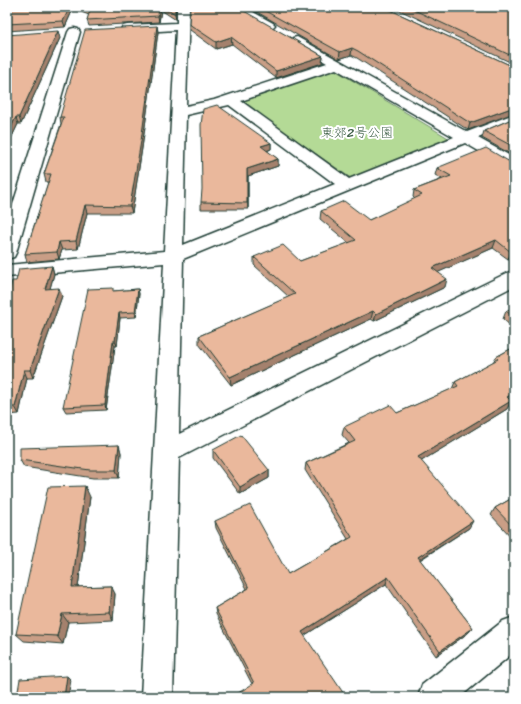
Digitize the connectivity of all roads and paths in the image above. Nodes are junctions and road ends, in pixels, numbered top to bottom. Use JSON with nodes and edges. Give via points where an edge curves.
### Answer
{"nodes":[{"id":1,"x":257,"y":7,"type":"edge"},
{"id":2,"x":183,"y":16,"type":"edge"},
{"id":3,"x":113,"y":30,"type":"edge"},
{"id":4,"x":90,"y":31,"type":"edge"},
{"id":5,"x":337,"y":64,"type":"junction"},
{"id":6,"x":230,"y":99,"type":"junction"},
{"id":7,"x":179,"y":112,"type":"junction"},
{"id":8,"x":514,"y":118,"type":"edge"},
{"id":9,"x":467,"y":138,"type":"junction"},
{"id":10,"x":514,"y":165,"type":"edge"},
{"id":11,"x":348,"y":186,"type":"junction"},
{"id":12,"x":7,"y":253,"type":"edge"},
{"id":13,"x":174,"y":256,"type":"junction"},
{"id":14,"x":7,"y":271,"type":"edge"},
{"id":15,"x":514,"y":278,"type":"edge"},
{"id":16,"x":166,"y":452,"type":"junction"},
{"id":17,"x":514,"y":632,"type":"edge"},
{"id":18,"x":157,"y":697,"type":"edge"},
{"id":19,"x":434,"y":697,"type":"edge"}],
"edges":[{"from":1,"to":5,"type":"street","via":[[242,10]]},
{"from":2,"to":3,"type":"street"},
{"from":2,"to":7,"type":"street"},
{"from":4,"to":12,"type":"street","via":[[67,33]]},
{"from":5,"to":6,"type":"street"},
{"from":5,"to":9,"type":"street"},
{"from":6,"to":7,"type":"street"},
{"from":6,"to":11,"type":"street"},
{"from":7,"to":13,"type":"street"},
{"from":8,"to":9,"type":"street"},
{"from":9,"to":10,"type":"street"},
{"from":9,"to":11,"type":"street"},
{"from":11,"to":13,"type":"street"},
{"from":13,"to":14,"type":"street"},
{"from":13,"to":16,"type":"street"},
{"from":15,"to":16,"type":"street"},
{"from":16,"to":18,"type":"street"},
{"from":17,"to":19,"type":"street"}]}
